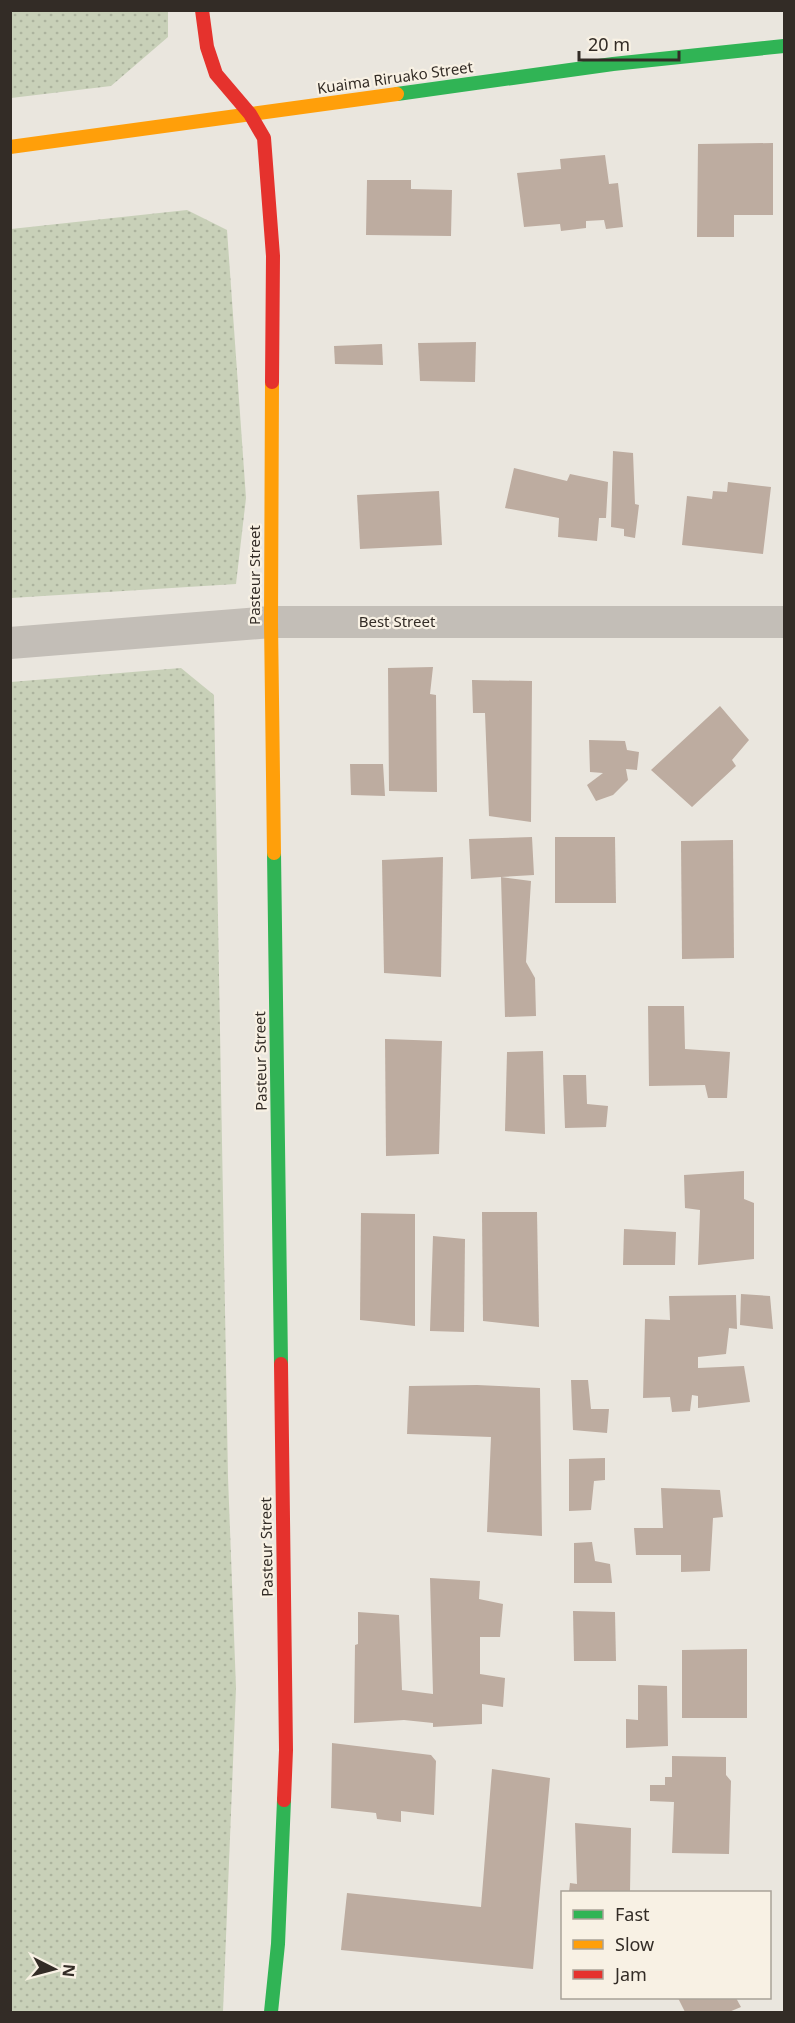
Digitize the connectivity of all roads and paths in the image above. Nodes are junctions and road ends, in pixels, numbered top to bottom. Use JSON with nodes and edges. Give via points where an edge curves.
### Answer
{"nodes":[{"id":1,"x":202,"y":10,"type":"edge"},
{"id":2,"x":784,"y":46,"type":"edge"},
{"id":3,"x":250,"y":114,"type":"junction"},
{"id":4,"x":10,"y":147,"type":"edge"},
{"id":5,"x":271,"y":622,"type":"junction"},
{"id":6,"x":784,"y":622,"type":"edge"},
{"id":7,"x":10,"y":643,"type":"edge"},
{"id":8,"x":271,"y":2013,"type":"edge"}],
"edges":[{"from":1,"to":3,"type":"main road","name":"Pasteur Street","via":[[207,47],[216,74]]},
{"from":2,"to":3,"type":"main road","name":"Kuaima Riruako Street","via":[[613,64]]},
{"from":3,"to":4,"type":"main road","name":"Kuaima Riruako Street"},
{"from":3,"to":5,"type":"main road","name":"Pasteur Street","via":[[264,138],[273,256]]},
{"from":5,"to":6,"type":"street","name":"Best Street"},
{"from":5,"to":7,"type":"street","name":"Best Street"},
{"from":5,"to":8,"type":"main road","name":"Pasteur Street","via":[[286,1750],[280,1912]]}]}
